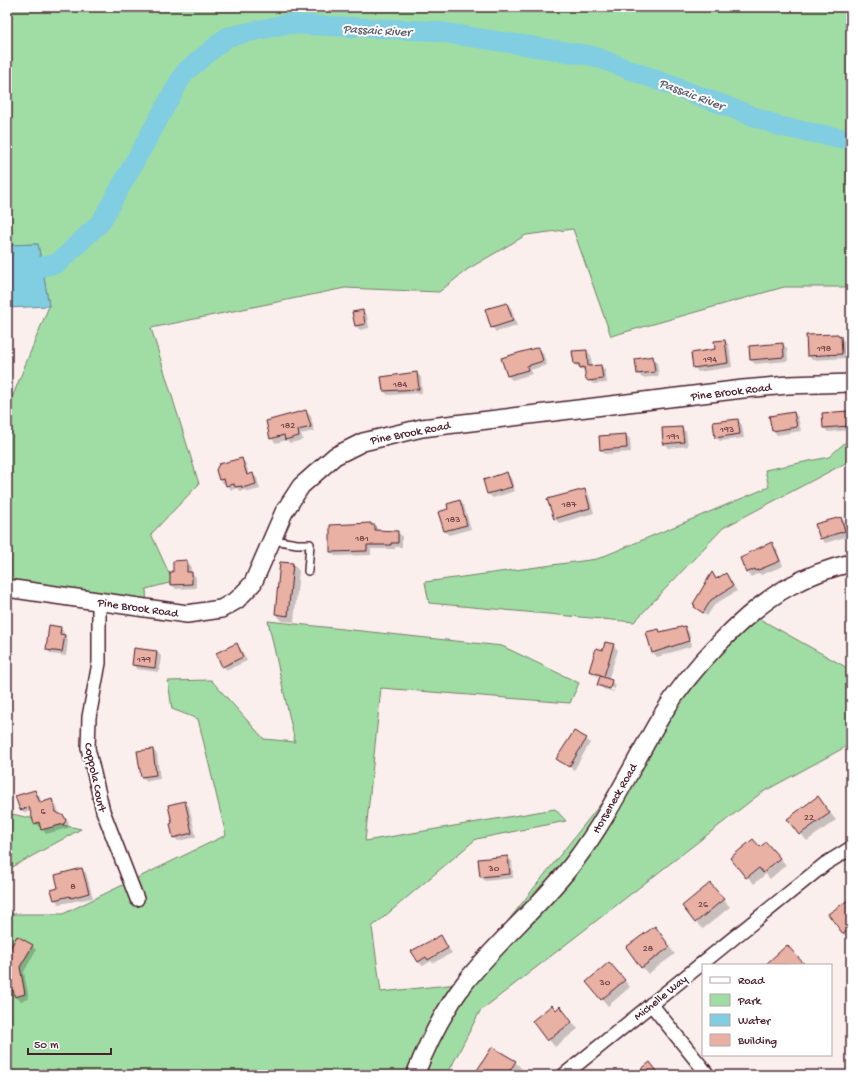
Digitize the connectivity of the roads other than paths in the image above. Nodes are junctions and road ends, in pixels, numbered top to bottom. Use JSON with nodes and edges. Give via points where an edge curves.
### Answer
{"nodes":[{"id":1,"x":851,"y":383,"type":"edge"},
{"id":2,"x":273,"y":540,"type":"junction"},
{"id":3,"x":851,"y":563,"type":"edge"},
{"id":4,"x":308,"y":571,"type":"dead end"},
{"id":5,"x":7,"y":588,"type":"edge"},
{"id":6,"x":99,"y":602,"type":"junction"},
{"id":7,"x":851,"y":848,"type":"edge"},
{"id":8,"x":137,"y":899,"type":"dead end"},
{"id":9,"x":651,"y":1004,"type":"junction"},
{"id":10,"x":416,"y":1075,"type":"edge"},
{"id":11,"x":564,"y":1075,"type":"edge"},
{"id":12,"x":708,"y":1075,"type":"edge"}],
"edges":[{"from":1,"to":2,"type":"street","name":"Pine Brook Road","via":[[742,389],[422,428],[384,436],[348,448],[312,475],[292,498]]},
{"from":2,"to":4,"type":"lane","via":[[310,544]]},
{"from":2,"to":6,"type":"street","name":"Pine Brook Road","via":[[253,584],[237,600],[221,609],[187,614]]},
{"from":3,"to":10,"type":"street","name":"Horseneck Road","via":[[790,586],[771,598],[701,663],[662,715],[577,859],[545,898],[480,965],[451,1002],[436,1028]]},
{"from":5,"to":6,"type":"street","name":"Pine Brook Road"},
{"from":6,"to":8,"type":"street","name":"Coppola Court","via":[[99,663],[88,717],[88,748],[102,811]]},
{"from":7,"to":9,"type":"street","name":"Michelle Way","via":[[825,864]]},
{"from":9,"to":11,"type":"street","name":"Michelle Way"},
{"from":9,"to":12,"type":"street"}]}
